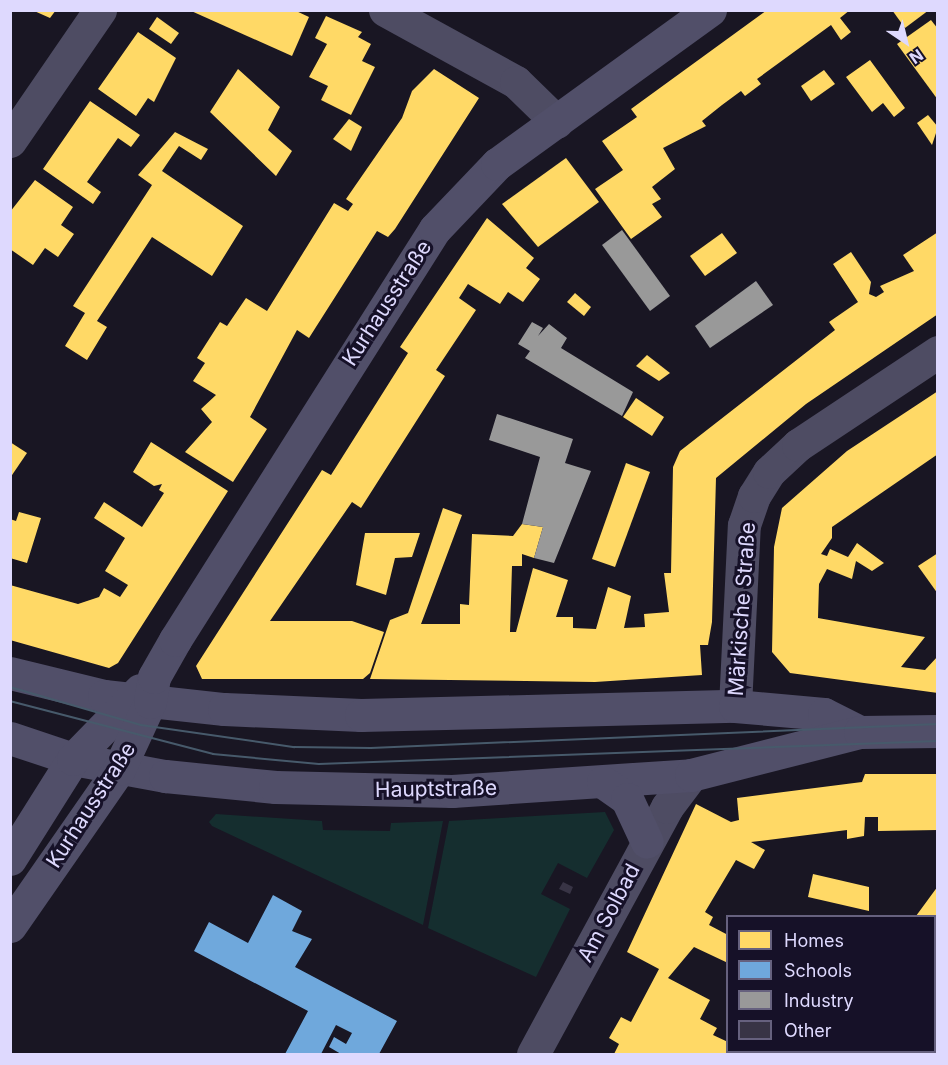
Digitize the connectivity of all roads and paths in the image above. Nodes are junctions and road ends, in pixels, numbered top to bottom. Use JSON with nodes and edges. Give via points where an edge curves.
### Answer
{"nodes":[{"id":1,"x":100,"y":10,"type":"edge"},
{"id":2,"x":385,"y":10,"type":"edge"},
{"id":3,"x":710,"y":10,"type":"edge"},
{"id":4,"x":557,"y":122,"type":"junction"},
{"id":5,"x":10,"y":141,"type":"edge"},
{"id":6,"x":938,"y":352,"type":"edge"},
{"id":7,"x":10,"y":673,"type":"edge"},
{"id":8,"x":144,"y":693,"type":"junction"},
{"id":9,"x":735,"y":706,"type":"junction"},
{"id":10,"x":938,"y":731,"type":"edge"},
{"id":11,"x":860,"y":732,"type":"junction"},
{"id":12,"x":10,"y":738,"type":"edge"},
{"id":13,"x":73,"y":759,"type":"junction"},
{"id":14,"x":119,"y":769,"type":"junction"},
{"id":15,"x":691,"y":775,"type":"junction"},
{"id":16,"x":603,"y":782,"type":"junction"},
{"id":17,"x":647,"y":842,"type":"junction"},
{"id":18,"x":10,"y":859,"type":"edge"},
{"id":19,"x":10,"y":926,"type":"edge"},
{"id":20,"x":533,"y":1054,"type":"edge"}],
"edges":[{"from":1,"to":5,"type":"street"},
{"from":2,"to":4,"type":"street","via":[[516,82]]},
{"from":3,"to":4,"type":"street","name":"Kurhausstraße"},
{"from":4,"to":8,"type":"street","name":"Kurhausstraße","via":[[471,187],[435,229]]},
{"from":6,"to":9,"type":"street","name":"Märkische Straße","via":[[798,445],[769,472],[754,496],[744,525]]},
{"from":7,"to":8,"type":"street","name":"Hauptstraße"},
{"from":8,"to":9,"type":"street","name":"Hauptstraße","via":[[361,715]]},
{"from":8,"to":13,"type":"street","name":"Kurhausstraße"},
{"from":8,"to":14,"type":"street","name":"Kurhausstraße"},
{"from":9,"to":11,"type":"street","name":"Hauptstraße","via":[[824,714]]},
{"from":10,"to":11,"type":"street","name":"Hauptstraße"},
{"from":11,"to":15,"type":"street","name":"Hauptstraße"},
{"from":12,"to":13,"type":"street","name":"Hauptstraße"},
{"from":13,"to":14,"type":"street","name":"Hauptstraße"},
{"from":13,"to":18,"type":"street","name":"Kurhausstraße"},
{"from":14,"to":16,"type":"street","name":"Hauptstraße","via":[[275,787],[356,790]]},
{"from":14,"to":19,"type":"street","name":"Kurhausstraße"},
{"from":15,"to":16,"type":"street","name":"Hauptstraße"},
{"from":15,"to":17,"type":"street","name":"Am Solbad"},
{"from":16,"to":17,"type":"street","via":[[627,799]]},
{"from":17,"to":20,"type":"street","name":"Am Solbad"}]}
